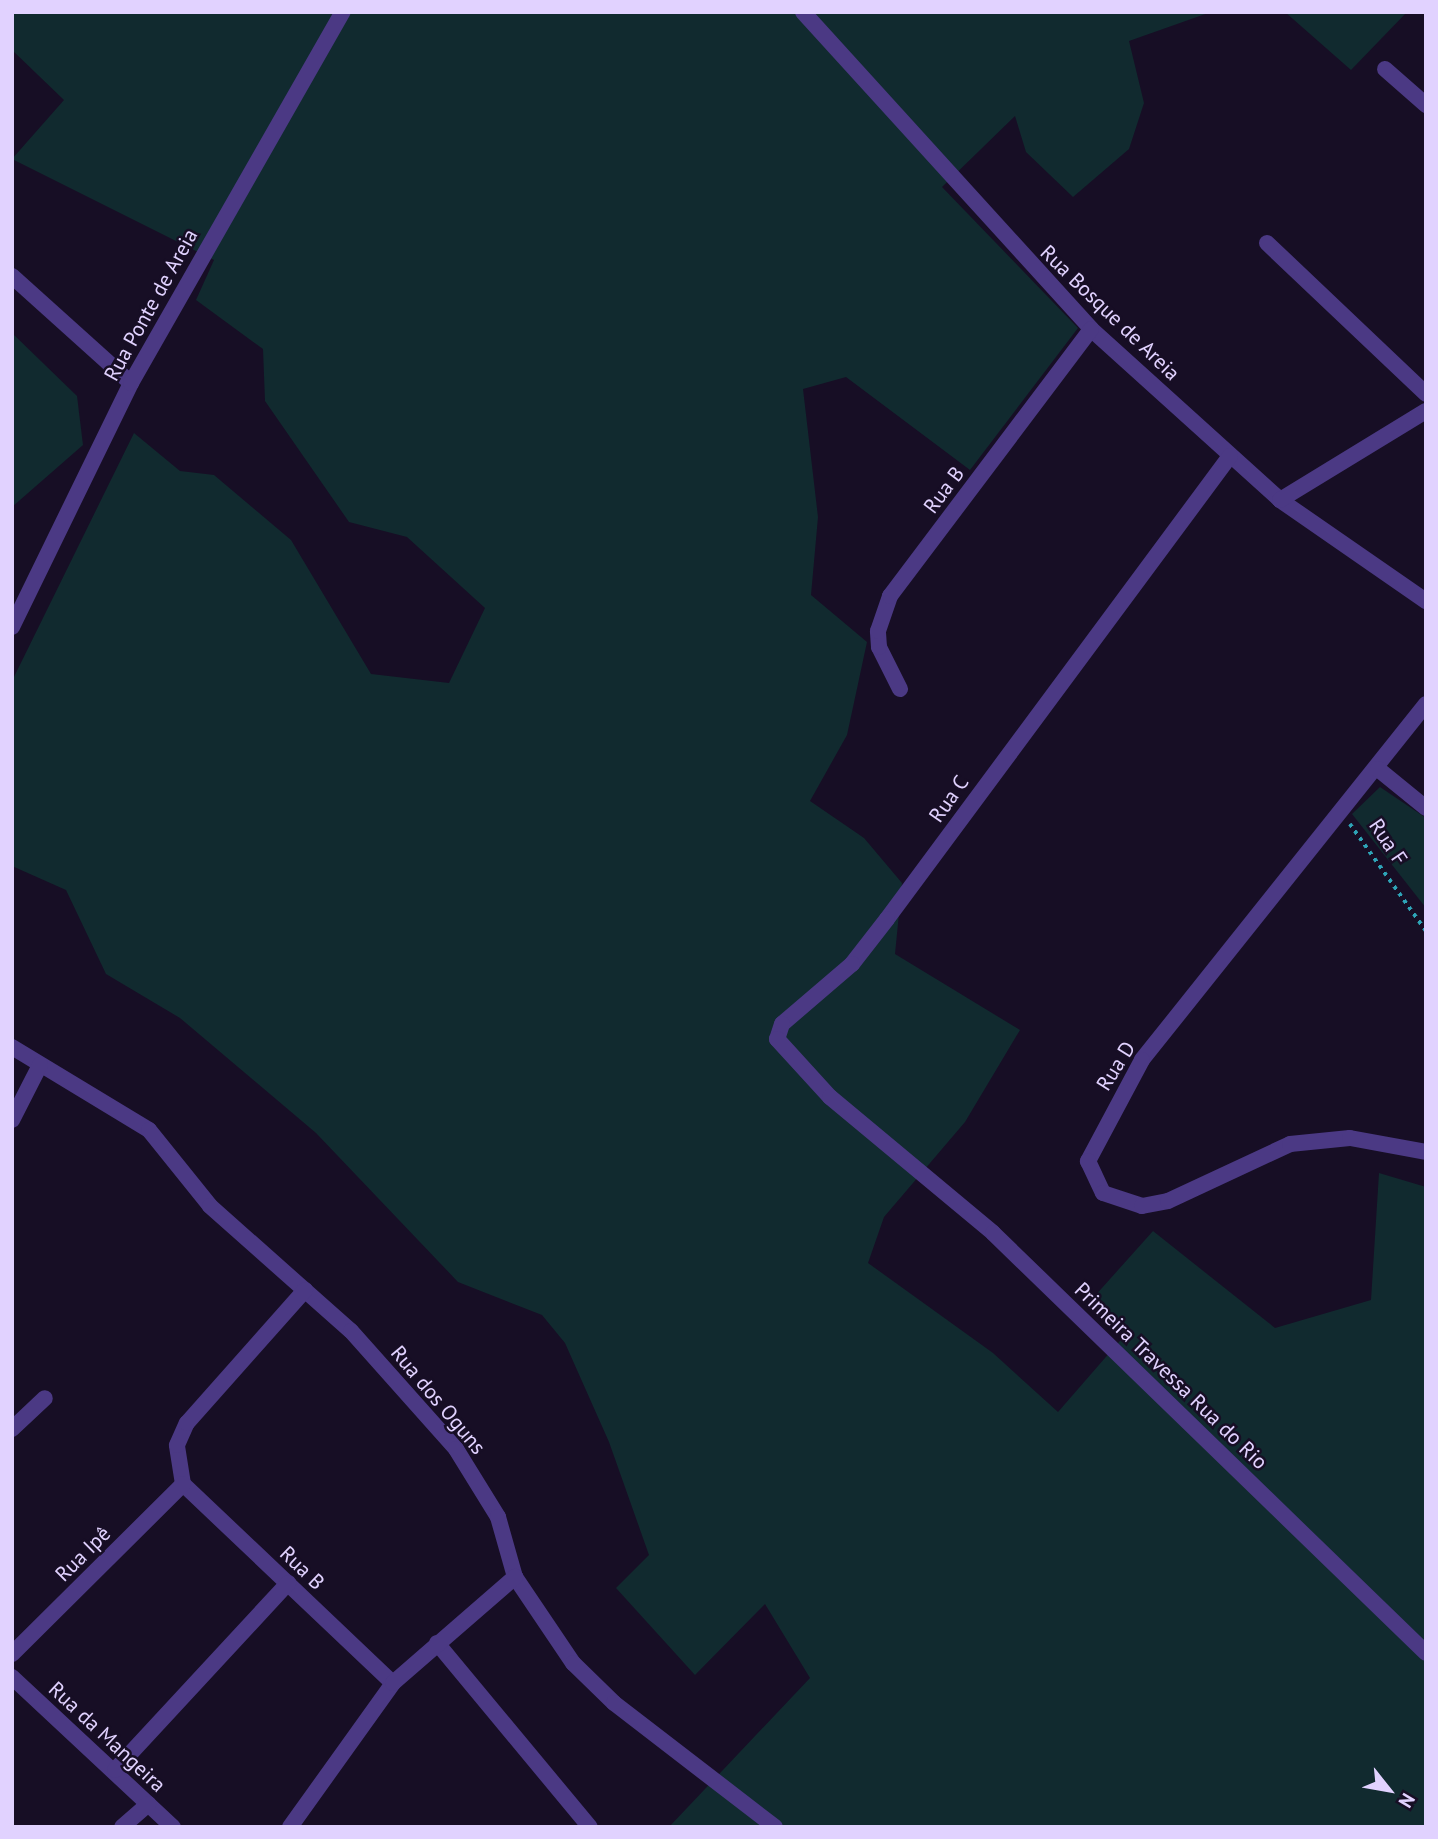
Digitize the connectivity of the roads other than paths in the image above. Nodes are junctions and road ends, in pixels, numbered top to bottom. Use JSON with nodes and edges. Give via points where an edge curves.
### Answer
{"nodes":[{"id":1,"x":343,"y":12,"type":"edge"},
{"id":2,"x":803,"y":12,"type":"edge"},
{"id":3,"x":1385,"y":69,"type":"dead end"},
{"id":4,"x":1426,"y":105,"type":"edge"},
{"id":5,"x":1267,"y":243,"type":"dead end"},
{"id":6,"x":12,"y":276,"type":"edge"},
{"id":7,"x":1091,"y":328,"type":"junction"},
{"id":8,"x":131,"y":383,"type":"junction"},
{"id":9,"x":1426,"y":394,"type":"edge"},
{"id":10,"x":1426,"y":411,"type":"edge"},
{"id":11,"x":1230,"y":456,"type":"junction"},
{"id":12,"x":1280,"y":500,"type":"junction"},
{"id":13,"x":1426,"y":601,"type":"edge"},
{"id":14,"x":12,"y":627,"type":"edge"},
{"id":15,"x":900,"y":689,"type":"dead end"},
{"id":16,"x":1426,"y":704,"type":"edge"},
{"id":17,"x":1378,"y":769,"type":"junction"},
{"id":18,"x":1426,"y":808,"type":"edge"},
{"id":19,"x":12,"y":1046,"type":"edge"},
{"id":20,"x":40,"y":1065,"type":"junction"},
{"id":21,"x":12,"y":1120,"type":"edge"},
{"id":22,"x":880,"y":1137,"type":"joint"},
{"id":23,"x":1426,"y":1152,"type":"edge"},
{"id":24,"x":305,"y":1290,"type":"junction"},
{"id":25,"x":45,"y":1398,"type":"dead end"},
{"id":26,"x":12,"y":1429,"type":"edge"},
{"id":27,"x":183,"y":1484,"type":"junction"},
{"id":28,"x":515,"y":1577,"type":"junction"},
{"id":29,"x":288,"y":1583,"type":"junction"},
{"id":30,"x":437,"y":1643,"type":"junction"},
{"id":31,"x":1426,"y":1653,"type":"edge"},
{"id":32,"x":12,"y":1654,"type":"edge"},
{"id":33,"x":12,"y":1677,"type":"edge"},
{"id":34,"x":393,"y":1684,"type":"junction"},
{"id":35,"x":115,"y":1770,"type":"junction"},
{"id":36,"x":148,"y":1804,"type":"junction"},
{"id":37,"x":122,"y":1827,"type":"edge"},
{"id":38,"x":173,"y":1827,"type":"edge"},
{"id":39,"x":290,"y":1827,"type":"edge"},
{"id":40,"x":590,"y":1827,"type":"edge"},
{"id":41,"x":775,"y":1827,"type":"edge"}],
"edges":[{"from":1,"to":8,"type":"street","name":"Rua Ponte de Areia"},
{"from":2,"to":7,"type":"street","name":"Rua Bosque de Areia"},
{"from":3,"to":4,"type":"street"},
{"from":5,"to":9,"type":"street"},
{"from":6,"to":8,"type":"street"},
{"from":7,"to":11,"type":"street","name":"Rua Bosque de Areia"},
{"from":7,"to":15,"type":"street","name":"Rua B","via":[[890,596],[878,631]]},
{"from":8,"to":14,"type":"street","name":"Rua Ponte de Areia"},
{"from":10,"to":12,"type":"street"},
{"from":11,"to":12,"type":"street","name":"Rua Bosque de Areia"},
{"from":11,"to":22,"type":"street","name":"Rua C","via":[[859,955],[779,1028],[783,1048]]},
{"from":12,"to":13,"type":"street","name":"Rua Bosque de Areia"},
{"from":16,"to":17,"type":"street","name":"Rua D"},
{"from":17,"to":18,"type":"street"},
{"from":17,"to":23,"type":"street","name":"Rua D","via":[[1142,1060],[1091,1148],[1088,1172],[1114,1201],[1152,1205],[1290,1144],[1350,1138]]},
{"from":19,"to":20,"type":"street","name":"Rua dos Oguns"},
{"from":20,"to":21,"type":"street"},
{"from":20,"to":24,"type":"street","name":"Rua dos Oguns","via":[[149,1130],[210,1206]]},
{"from":22,"to":31,"type":"street","name":"Primeira Travessa Rua do Rio","via":[[993,1233]]},
{"from":24,"to":27,"type":"street","via":[[187,1423],[177,1445]]},
{"from":24,"to":28,"type":"street","name":"Rua dos Oguns","via":[[351,1331],[456,1449],[498,1517]]},
{"from":25,"to":26,"type":"street"},
{"from":27,"to":29,"type":"street","name":"Rua B"},
{"from":27,"to":32,"type":"street","name":"Rua Ipê"},
{"from":28,"to":30,"type":"street"},
{"from":28,"to":41,"type":"street","name":"Rua dos Oguns","via":[[588,1679]]},
{"from":29,"to":34,"type":"street","name":"Rua B"},
{"from":29,"to":35,"type":"street"},
{"from":30,"to":34,"type":"street"},
{"from":30,"to":40,"type":"street"},
{"from":33,"to":35,"type":"street","name":"Rua da Mangeira"},
{"from":34,"to":39,"type":"street"},
{"from":35,"to":36,"type":"street","name":"Rua da Mangeira"},
{"from":36,"to":37,"type":"street"},
{"from":36,"to":38,"type":"street","name":"Rua da Mangeira"}]}
